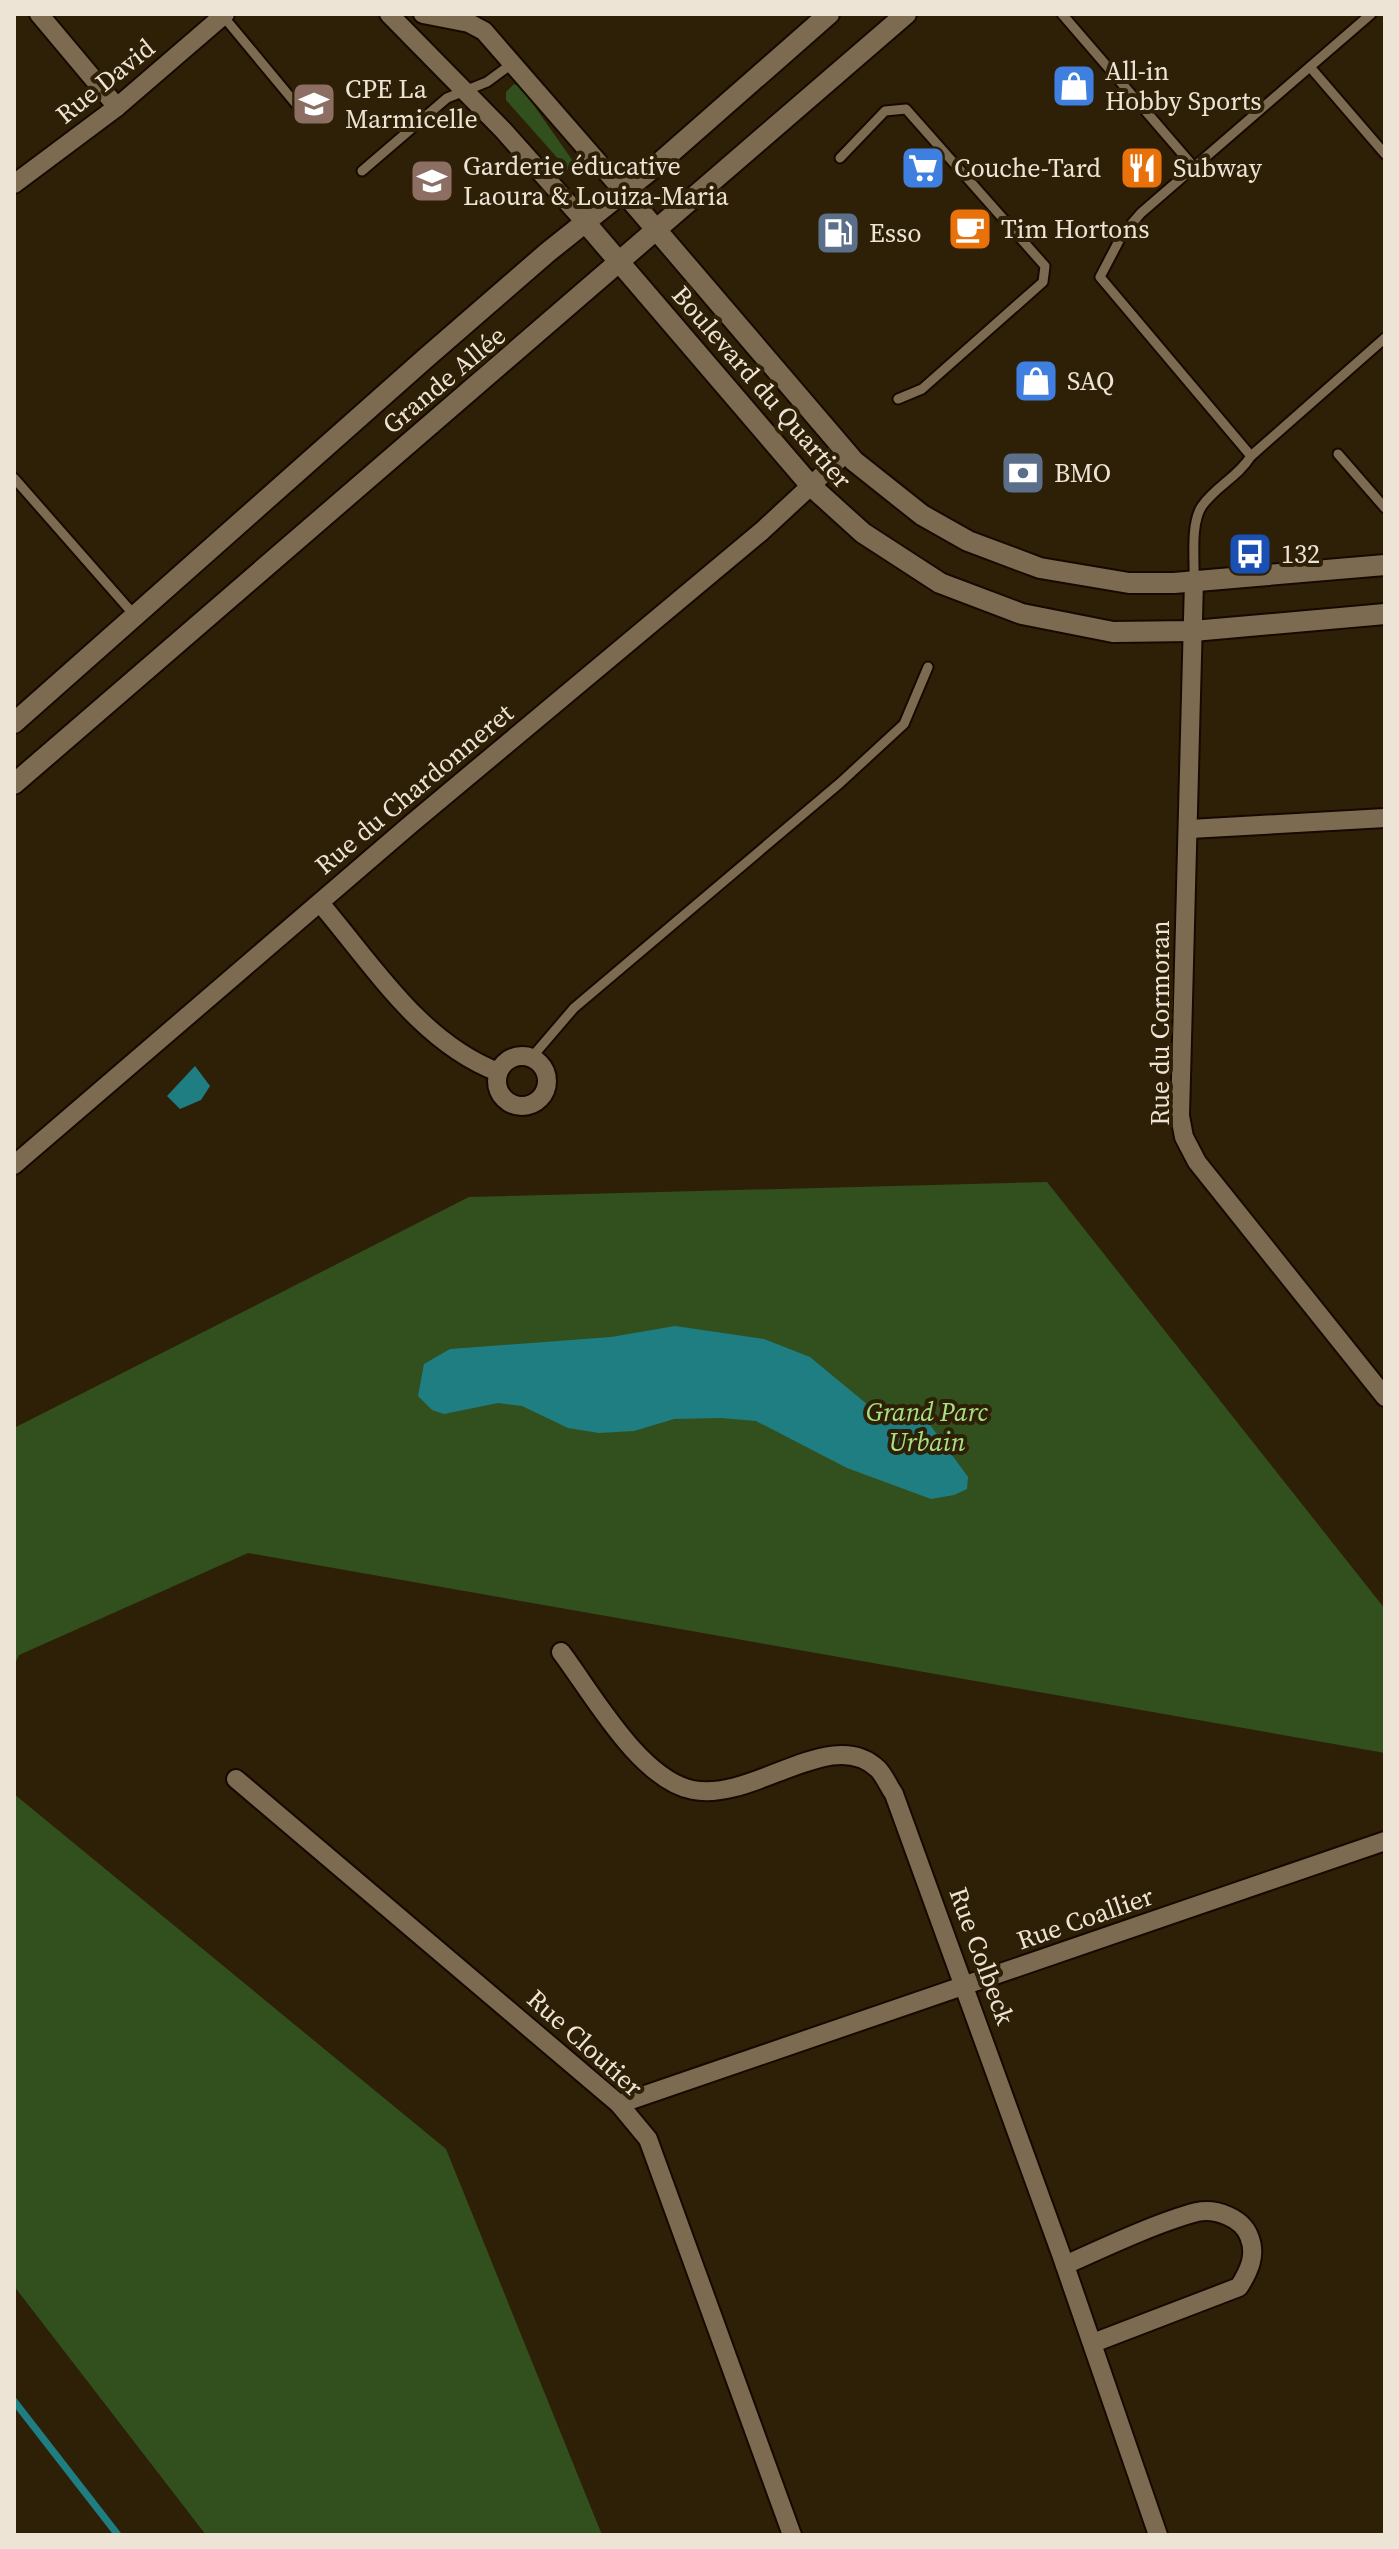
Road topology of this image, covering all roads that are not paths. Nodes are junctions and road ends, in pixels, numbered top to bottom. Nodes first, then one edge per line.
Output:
1 (39, 14) edge
2 (389, 14) edge
3 (423, 14) edge
4 (829, 14) edge
5 (906, 14) edge
6 (1062, 14) edge
7 (1371, 14) edge
8 (224, 15) edge
9 (513, 63) junction
10 (1310, 67) junction
11 (464, 91) junction
12 (296, 104) dead end
13 (117, 107) junction
14 (1385, 154) edge
15 (840, 158) dead end
16 (1193, 166) junction
17 (362, 171) dead end
18 (14, 184) edge
19 (624, 192) junction
20 (585, 222) junction
21 (657, 232) junction
22 (620, 264) junction
23 (1385, 338) edge
24 (898, 399) dead end
25 (847, 452) junction
26 (1338, 454) dead end
27 (1251, 456) junction
28 (15, 481) edge
29 (811, 486) junction
30 (1385, 508) edge
31 (1385, 565) edge
32 (1194, 581) junction
33 (1385, 614) edge
34 (136, 617) junction
35 (1193, 631) junction
36 (928, 667) dead end
37 (14, 723) edge
38 (14, 784) edge
39 (1385, 818) edge
40 (1190, 829) junction
41 (320, 903) junction
42 (532, 1057) junction
43 (498, 1072) junction
44 (14, 1165) edge
45 (1385, 1397) edge
46 (561, 1652) dead end
47 (236, 1779) dead end
48 (1385, 1841) edge
49 (966, 1987) junction
50 (619, 2104) junction
51 (1065, 2265) junction
52 (1093, 2343) junction
53 (792, 2535) edge
54 (1158, 2535) edge

1 - 13 street
2 - 11 street
3 - 9 street
4 - 19 main road, Grande Allée
5 - 21 main road, Grande Allée
6 - 16 lane
7 - 10 lane
8 - 12 lane
8 - 13 street, Rue David
9 - 11 lane
9 - 19 street
10 - 14 lane
10 - 16 lane
11 - 17 lane
11 - 20 street
13 - 18 street, Rue David
15 - 24 lane
16 - 27 lane
19 - 20 main road, Grande Allée
19 - 21 main road, Boulevard du Quartier
20 - 22 main road, Boulevard du Quartier
20 - 34 main road, Grande Allée
21 - 22 main road, Grande Allée
21 - 25 main road, Boulevard du Quartier
22 - 29 main road, Boulevard du Quartier
22 - 38 main road, Grande Allée
23 - 27 lane
25 - 29 street, Rue du Chardonneret
25 - 32 main road, Boulevard du Quartier
26 - 30 lane
27 - 32 lane
28 - 34 lane
29 - 35 main road, Boulevard du Quartier
29 - 41 street, Rue du Chardonneret
31 - 32 main road, Boulevard du Quartier
32 - 35 street, Rue du Cormoran
33 - 35 main road, Boulevard du Quartier
34 - 37 main road, Grande Allée
35 - 40 street, Rue du Cormoran
36 - 42 lane
39 - 40 street
40 - 45 street, Rue du Cormoran
41 - 43 street
41 - 44 street, Rue du Chardonneret
42 - 43 street
42 - 43 street
46 - 49 street, Rue Colbeck
47 - 50 street, Rue Cloutier
48 - 49 street, Rue Coallier
49 - 50 street, Rue Coallier
49 - 51 street, Rue Colbeck
50 - 53 street, Rue Cloutier
51 - 52 street, Rue Colbeck
51 - 52 street
52 - 54 street, Rue Colbeck

